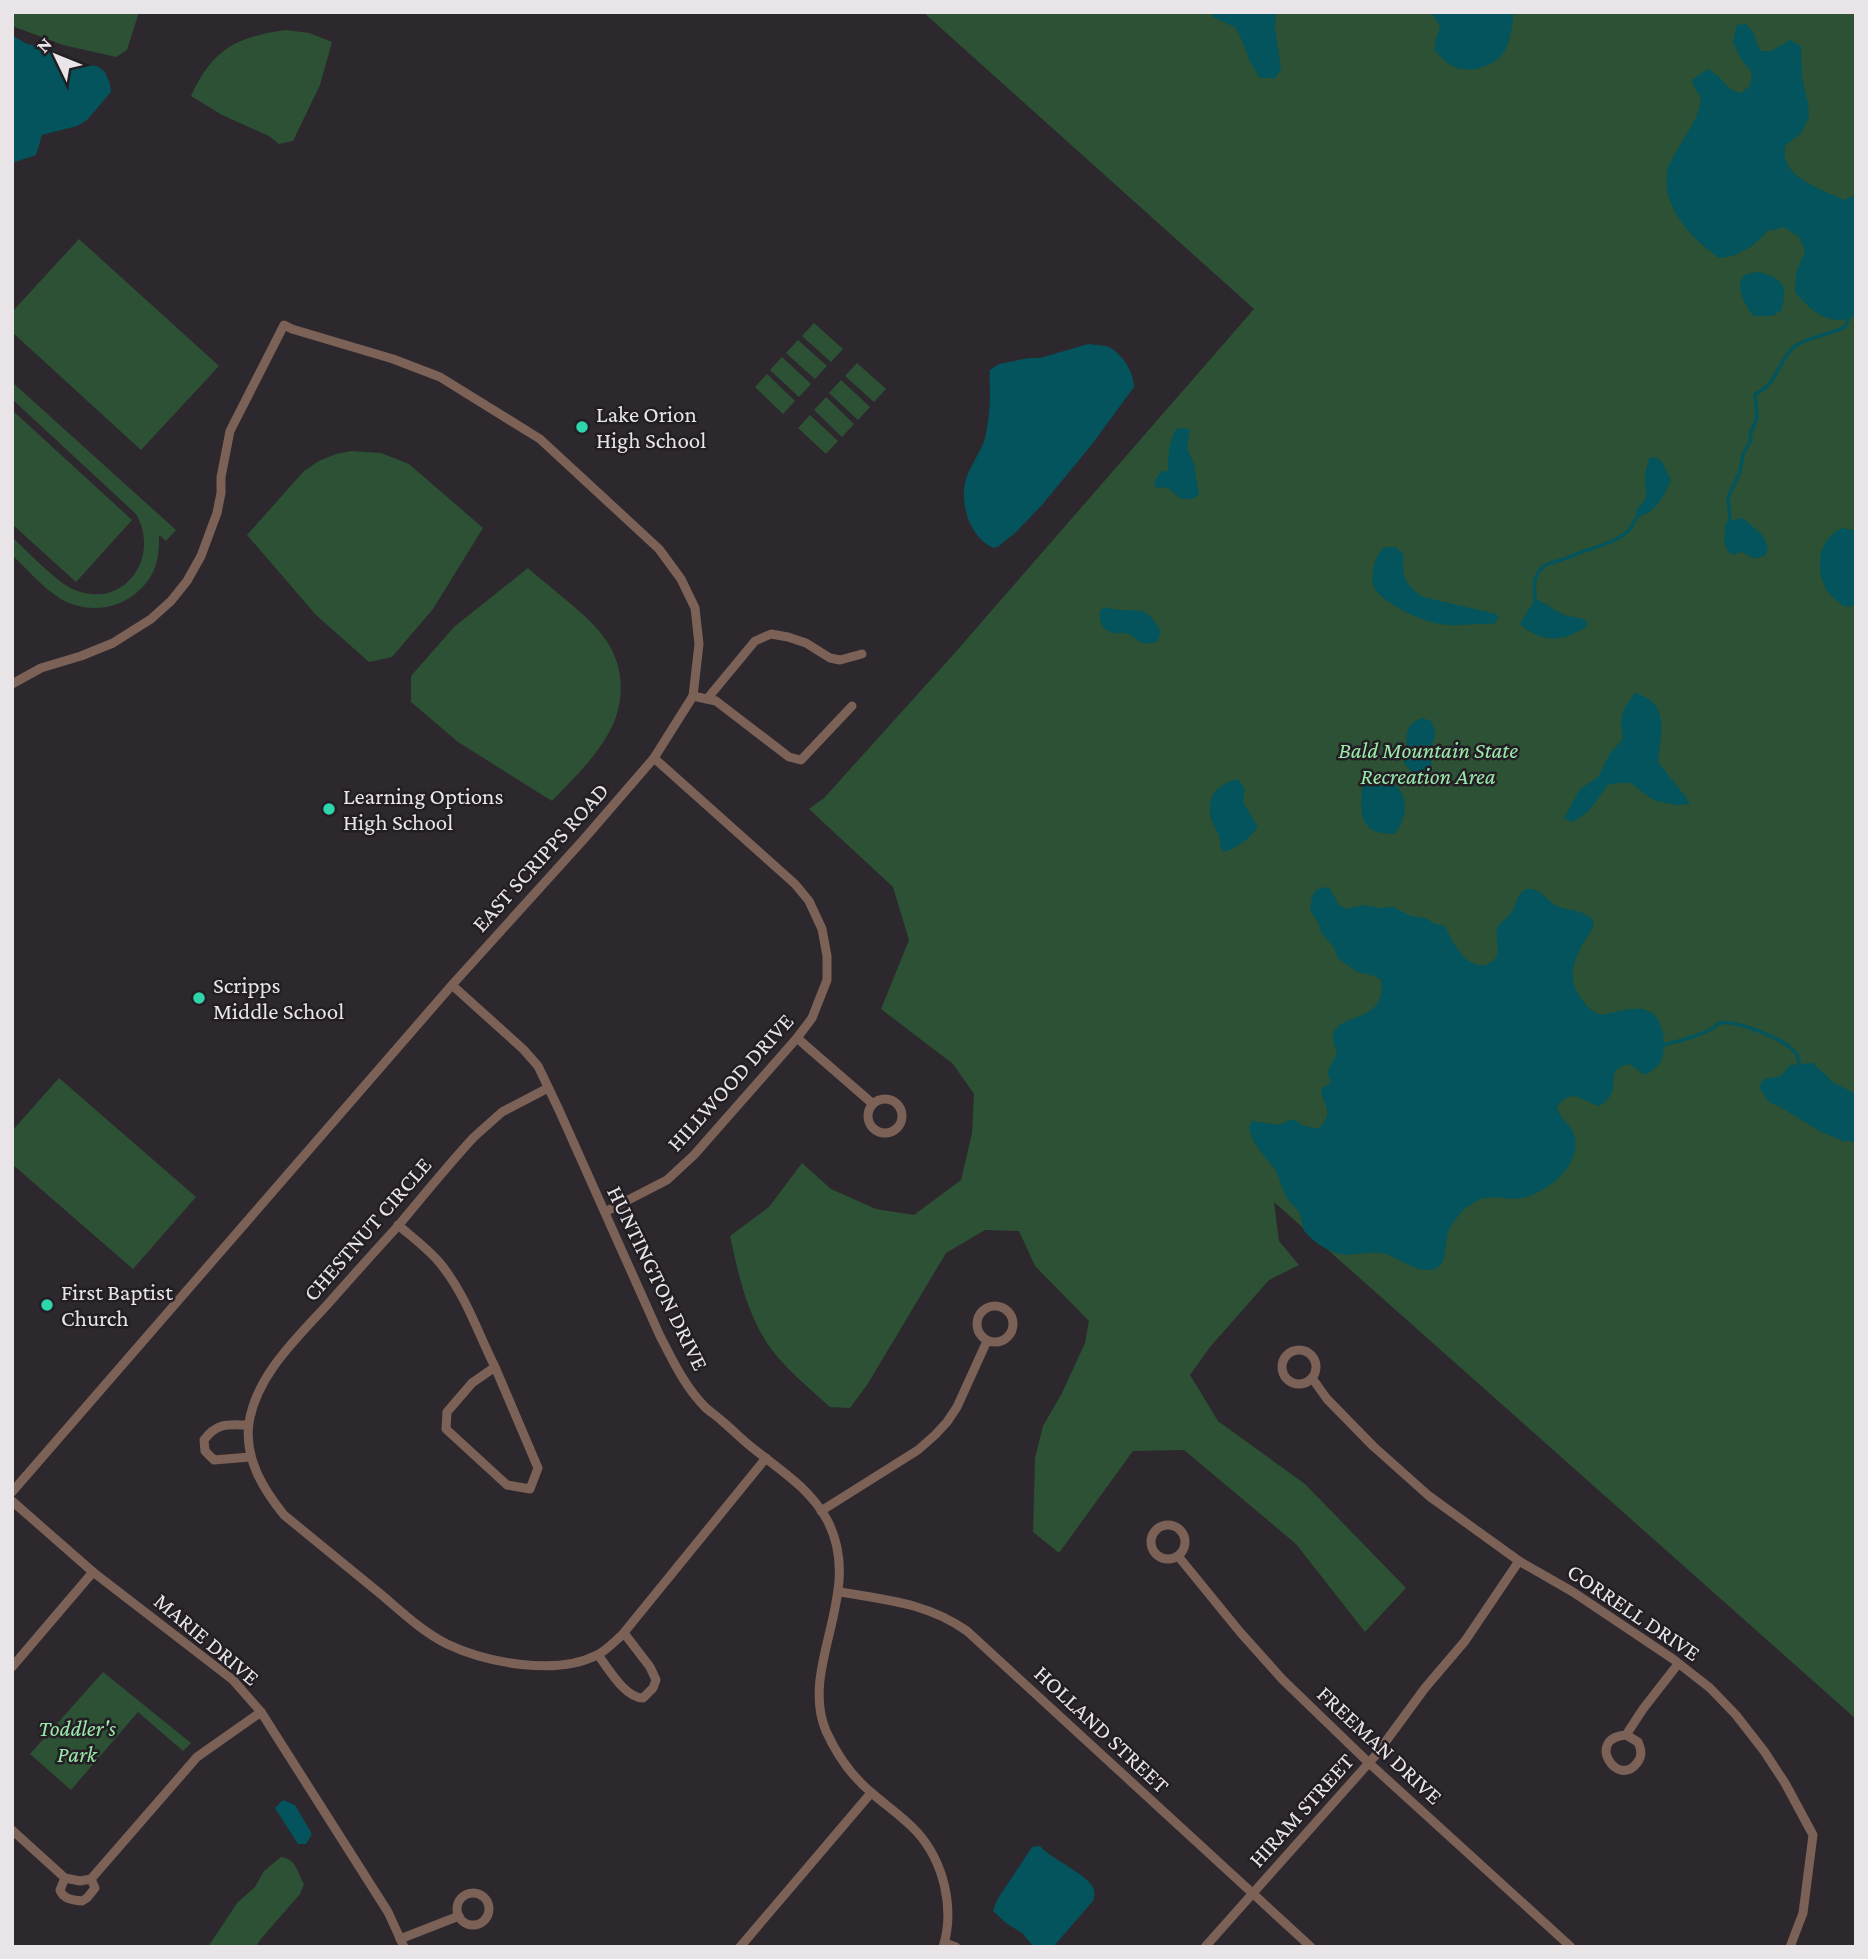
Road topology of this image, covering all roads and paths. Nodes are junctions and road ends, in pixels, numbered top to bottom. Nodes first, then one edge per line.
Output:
1 (862, 654) dead end
2 (12, 684) edge
3 (693, 696) junction
4 (707, 699) junction
5 (852, 706) dead end
6 (654, 758) junction
7 (452, 985) junction
8 (797, 1038) junction
9 (548, 1088) junction
10 (873, 1104) dead end
11 (605, 1212) junction
12 (398, 1225) junction
13 (988, 1341) junction
14 (495, 1367) junction
15 (1312, 1378) dead end
16 (248, 1425) junction
17 (250, 1457) junction
18 (766, 1458) junction
19 (12, 1492) edge
20 (12, 1501) edge
21 (821, 1511) junction
22 (1178, 1556) dead end
23 (1519, 1561) junction
24 (93, 1572) junction
25 (840, 1592) junction
26 (624, 1633) junction
27 (598, 1655) junction
28 (1678, 1664) junction
29 (12, 1667) edge
30 (261, 1712) junction
31 (1626, 1735) dead end
32 (1369, 1763) junction
33 (871, 1793) junction
34 (12, 1830) edge
35 (65, 1878) junction
36 (91, 1879) junction
37 (1252, 1893) junction
38 (459, 1916) dead end
39 (402, 1943) edge
40 (944, 1945) edge
41 (740, 1947) edge
42 (956, 1947) edge
43 (1205, 1947) edge
44 (1311, 1947) edge
45 (1571, 1947) edge
46 (1790, 1947) edge

1 - 4 street
2 - 3 street, EAST SCRIPPS ROAD
3 - 4 street
3 - 6 street, EAST SCRIPPS ROAD
4 - 5 street
6 - 7 street, EAST SCRIPPS ROAD
6 - 8 street, HILLWOOD DRIVE
7 - 9 street, HUNTINGTON DRIVE
7 - 19 street, EAST SCRIPPS ROAD
8 - 10 street
8 - 11 street, HILLWOOD DRIVE
9 - 11 street, HUNTINGTON DRIVE
9 - 12 street, CHESTNUT CIRCLE
11 - 18 street, HUNTINGTON DRIVE
12 - 14 street
12 - 16 street, CHESTNUT CIRCLE
13 - 13 street
13 - 21 street
14 - 14 street
15 - 23 street, CORRELL DRIVE
16 - 17 street, CHESTNUT CIRCLE
16 - 17 street
17 - 27 street, CHESTNUT CIRCLE
18 - 21 street, HUNTINGTON DRIVE
18 - 26 street, CHESTNUT CIRCLE
20 - 24 street, MARIE DRIVE
21 - 25 street, HUNTINGTON DRIVE
22 - 32 street, FREEMAN DRIVE
23 - 28 street, CORRELL DRIVE
23 - 32 street, HIRAM STREET
24 - 29 street
24 - 30 street, MARIE DRIVE
25 - 33 street, HUNTINGTON DRIVE
25 - 37 street, HOLLAND STREET
26 - 27 street, CHESTNUT CIRCLE
26 - 27 street
28 - 31 street
28 - 46 street, CORRELL DRIVE
30 - 36 street
30 - 39 street, MARIE DRIVE
32 - 37 street, HIRAM STREET
32 - 45 street, FREEMAN DRIVE
33 - 40 street, HUNTINGTON DRIVE
33 - 41 street
34 - 35 street
35 - 36 street
35 - 36 street
37 - 43 street, HIRAM STREET
37 - 44 street, HOLLAND STREET
38 - 39 street
40 - 42 street

